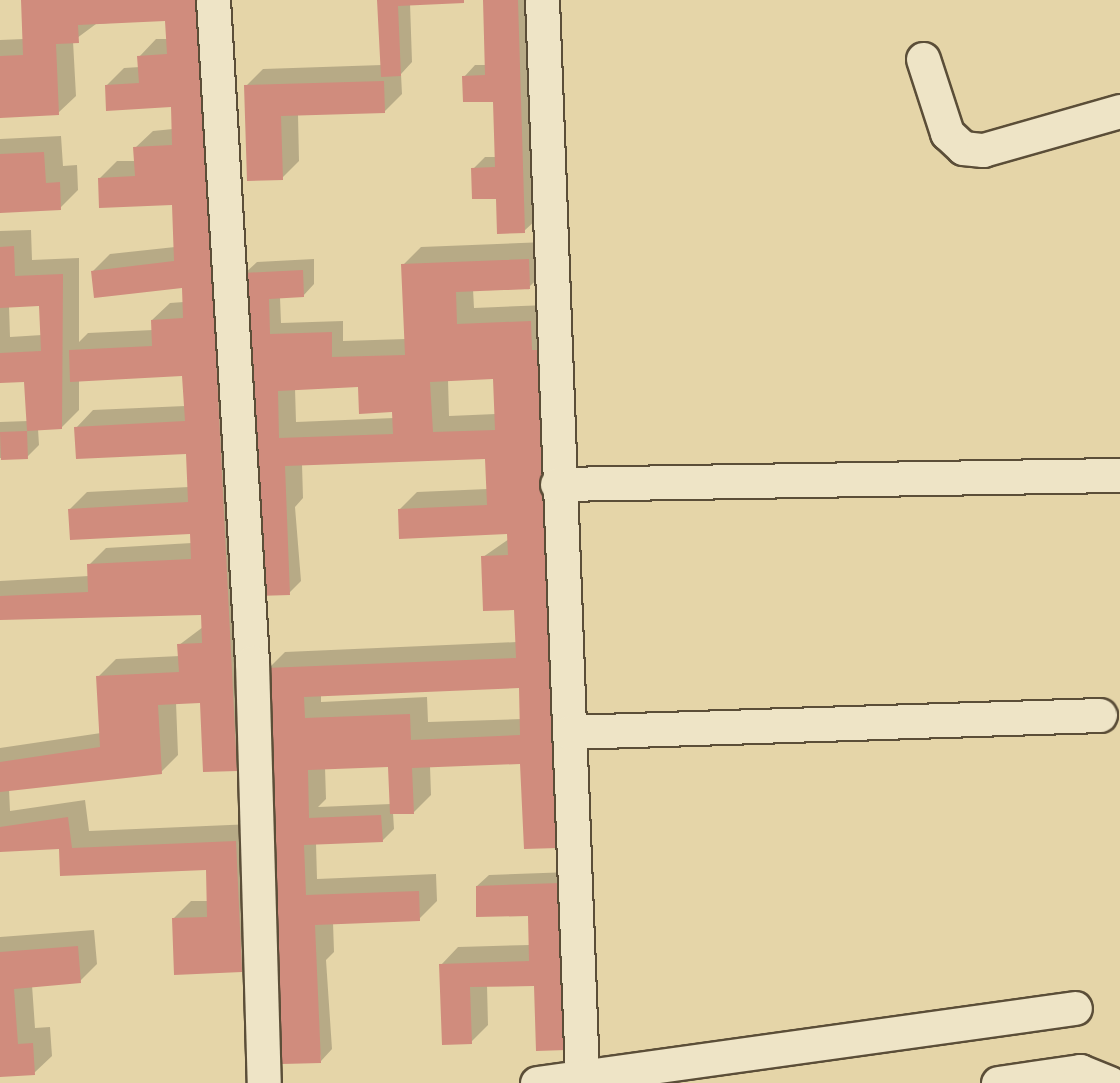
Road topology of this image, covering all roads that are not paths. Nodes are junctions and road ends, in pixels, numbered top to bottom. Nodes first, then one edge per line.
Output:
1 (214, 0) edge
2 (542, 0) edge
3 (923, 59) dead end
4 (1120, 111) edge
5 (1120, 475) edge
6 (557, 484) junction
7 (1100, 715) dead end
8 (569, 732) junction
9 (1075, 1008) dead end
10 (582, 1078) junction
11 (264, 1083) edge
12 (537, 1083) edge
13 (998, 1083) edge
14 (1110, 1083) edge

1 - 11 street
2 - 6 street
3 - 4 street
5 - 6 street
6 - 8 street
7 - 8 street
8 - 10 street
9 - 10 street
10 - 12 street
13 - 14 street

